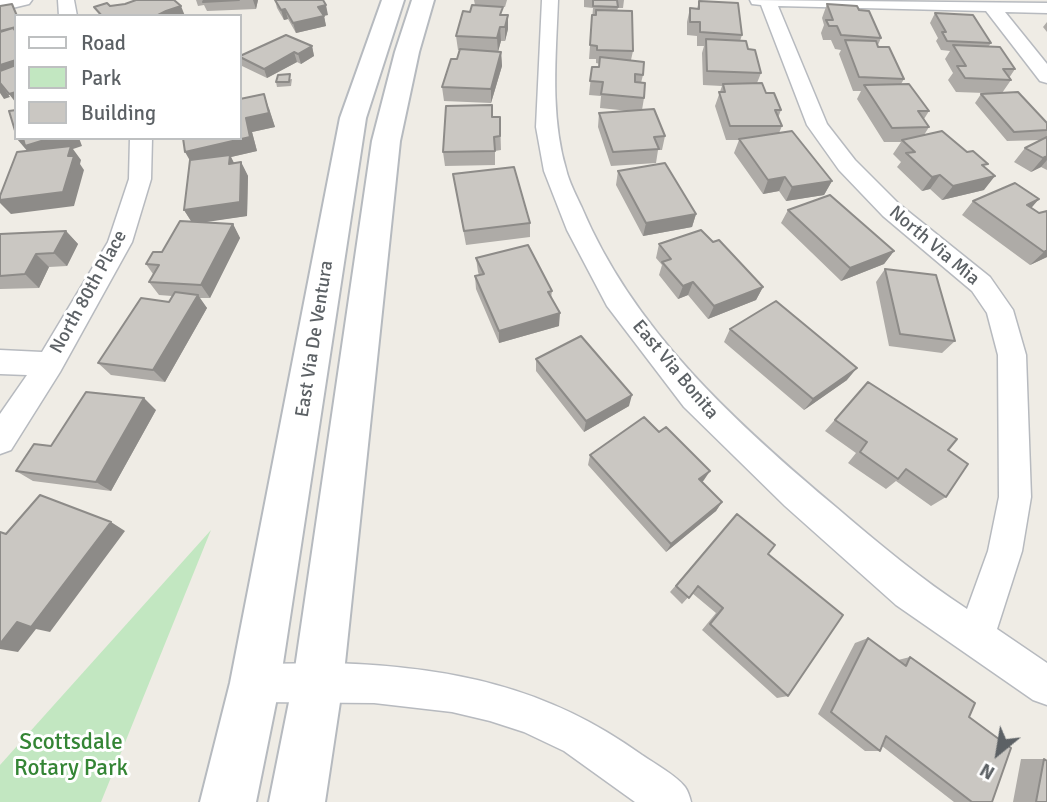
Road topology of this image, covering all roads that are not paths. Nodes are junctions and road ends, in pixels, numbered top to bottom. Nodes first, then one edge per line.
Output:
1 (22, 0) edge
2 (393, 0) edge
3 (423, 0) edge
4 (550, 0) edge
5 (758, 0) edge
6 (768, 1) edge
7 (0, 5) edge
8 (991, 6) junction
9 (1047, 8) edge
10 (1047, 77) edge
11 (141, 140) edge
12 (0, 362) edge
13 (50, 364) junction
14 (0, 440) edge
15 (975, 638) junction
16 (318, 682) junction
17 (256, 683) junction
18 (1047, 686) edge
19 (229, 802) edge
20 (297, 802) edge
21 (670, 802) edge

1 - 7 street
2 - 17 main road, East Via De Ventura
3 - 16 main road
4 - 15 street, East Via Bonita
5 - 6 street
6 - 8 street
6 - 15 street, North Via Mia
8 - 9 street
8 - 10 street
11 - 13 street, North 80th Place
12 - 13 street, North 80th Place
13 - 14 street, North 80th Place
15 - 18 street, East Via Bonita
16 - 17 street
16 - 20 main road
16 - 21 street
17 - 19 main road, East Via De Ventura

